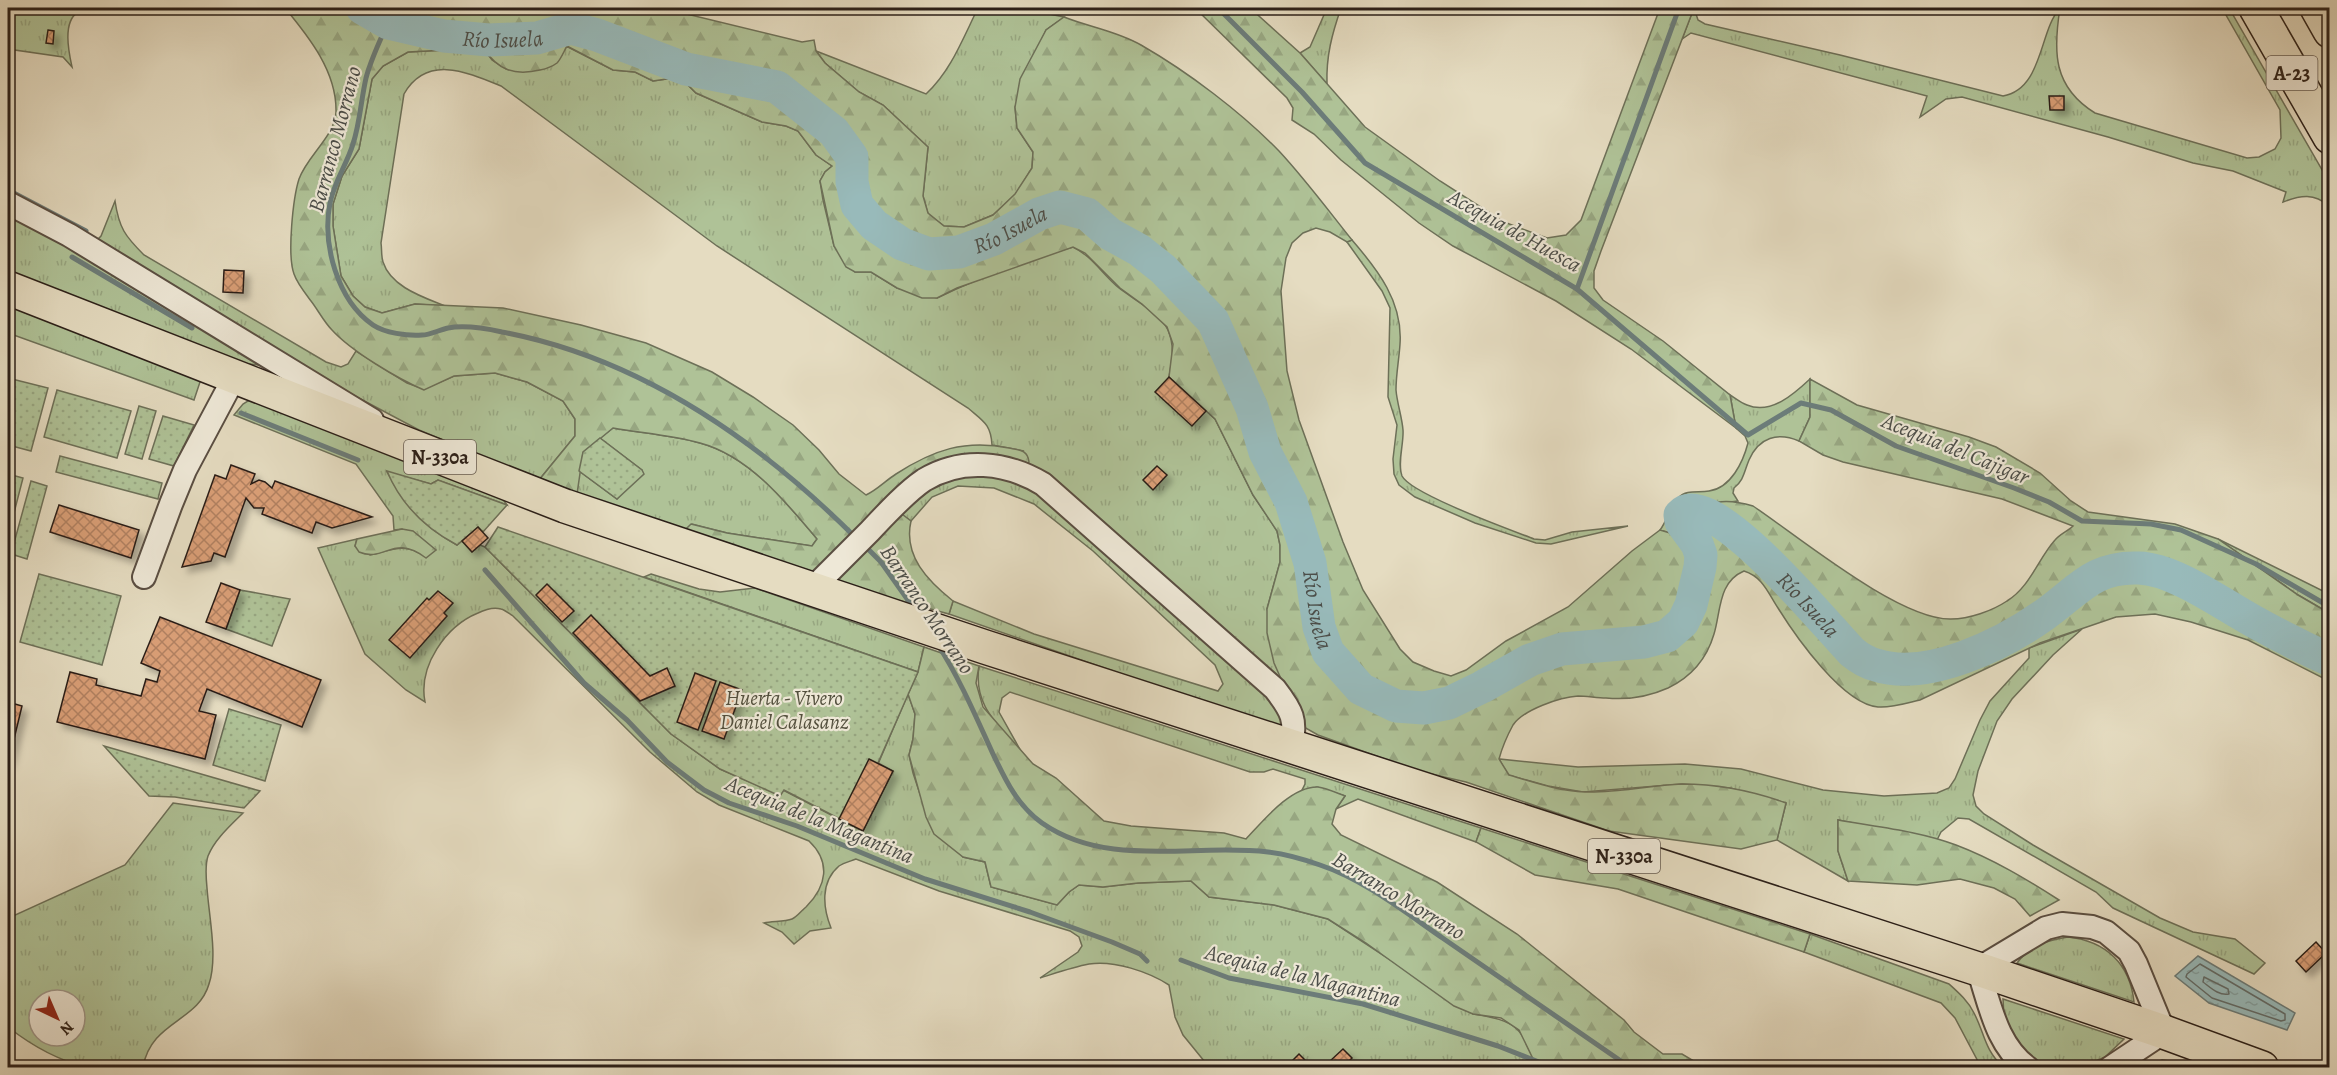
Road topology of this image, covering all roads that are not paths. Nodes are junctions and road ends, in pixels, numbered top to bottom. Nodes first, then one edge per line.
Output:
1 (2256, 8) edge
2 (2316, 8) edge
3 (2330, 31) edge
4 (2330, 137) edge
5 (8, 203) edge
6 (8, 288) edge
7 (235, 376) junction
8 (409, 445) junction
9 (144, 577) dead end
10 (811, 590) junction
11 (1291, 747) junction
12 (1977, 969) junction
13 (2164, 1032) junction
14 (2028, 1068) edge
15 (2110, 1068) edge
16 (2262, 1068) edge

1 - 4 highway, A-23
2 - 3 highway, A-23
5 - 8 lane
6 - 7 highway, N-330a
7 - 8 highway, N-330a
7 - 9 lane
8 - 10 highway, N-330a
10 - 11 highway, N-330a
10 - 11 lane
11 - 12 highway, N-330a
12 - 13 highway, N-330a
12 - 13 lane
12 - 14 lane
13 - 15 lane
13 - 16 highway, N-330a

